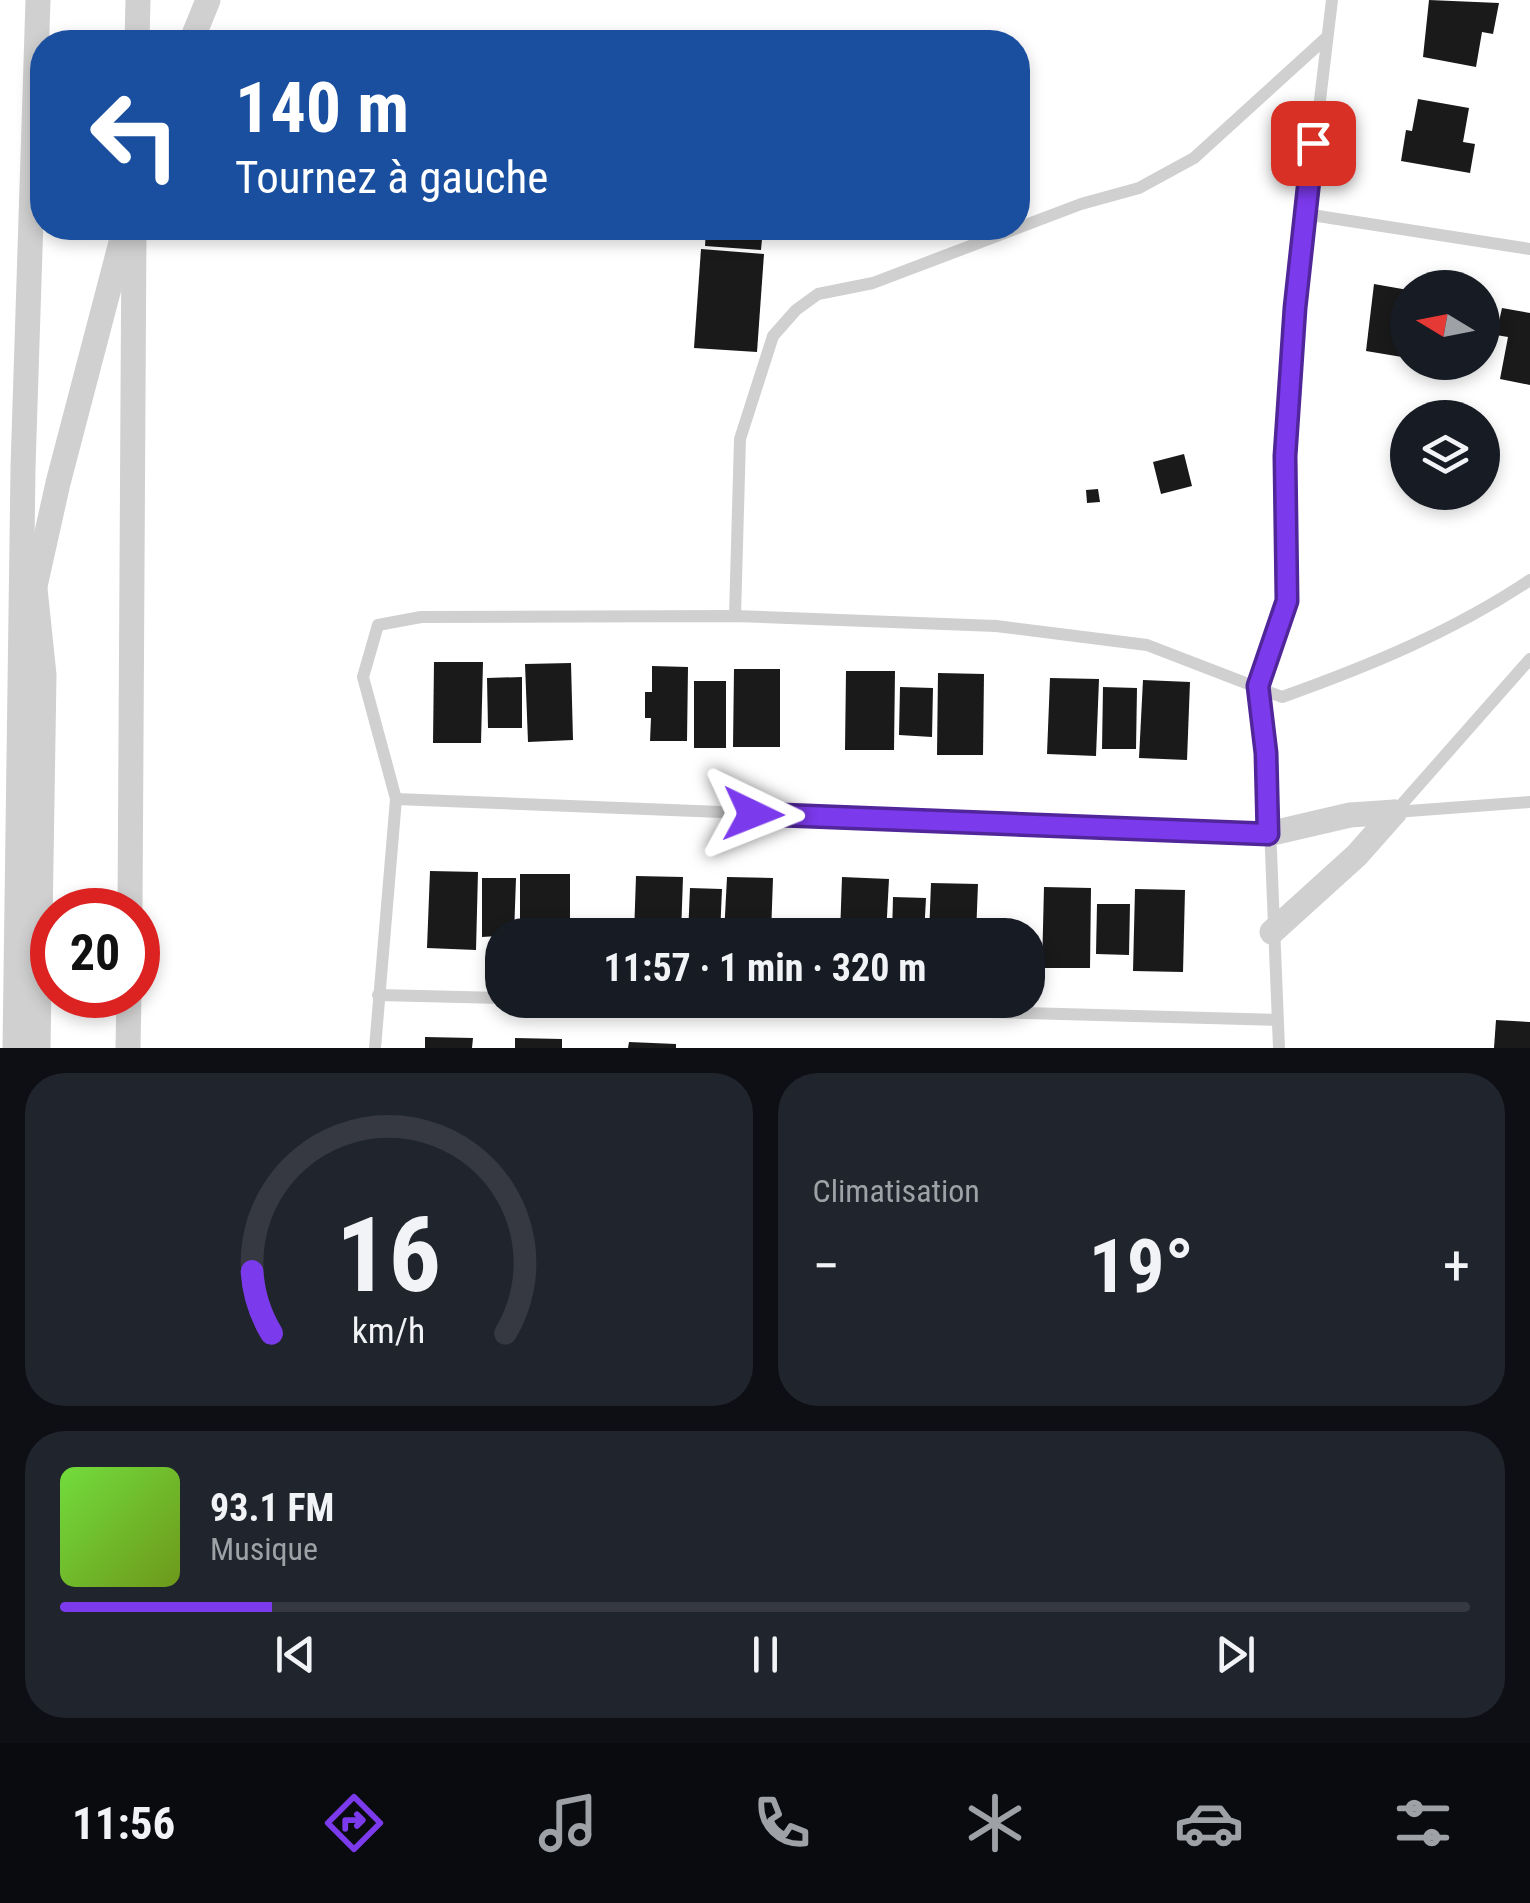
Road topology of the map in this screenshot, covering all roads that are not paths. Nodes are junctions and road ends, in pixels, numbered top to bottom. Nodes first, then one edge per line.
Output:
1 (38, 0) edge
2 (138, 0) edge
3 (208, 0) edge
4 (1332, 0) edge
5 (37, 30) edge
6 (137, 30) edge
7 (196, 30) edge
8 (1326, 38) junction
9 (1305, 214) junction
10 (1030, 223) edge
11 (30, 234) edge
12 (122, 240) edge
13 (134, 240) edge
14 (985, 240) edge
15 (1530, 249) edge
16 (34, 579) junction
17 (1530, 580) edge
18 (735, 616) junction
19 (1530, 660) edge
20 (1258, 686) junction
21 (396, 799) junction
22 (1530, 802) edge
23 (1395, 812) junction
24 (1268, 834) junction
25 (8, 860) edge
26 (130, 888) edge
27 (1272, 932) junction
28 (378, 995) junction
29 (485, 998) edge
30 (1045, 1013) edge
31 (129, 1018) edge
32 (1278, 1020) junction
33 (15, 1048) edge
34 (38, 1048) edge
35 (128, 1048) edge
36 (374, 1048) edge
37 (1279, 1048) edge

1 - 5 street
2 - 6 street
3 - 7 street
4 - 8 lane
8 - 9 lane
8 - 10 lane
9 - 15 lane
9 - 20 lane
11 - 25 street
12 - 16 street
13 - 26 street
14 - 18 lane
16 - 25 street
16 - 34 street
17 - 20 lane
18 - 20 lane
18 - 21 lane
19 - 23 lane
20 - 24 lane
21 - 24 lane
21 - 28 lane
22 - 23 lane
23 - 24 street
23 - 27 street
24 - 27 lane
25 - 33 street
27 - 32 lane
28 - 29 lane
28 - 36 lane
30 - 32 lane
31 - 35 street
32 - 37 lane

